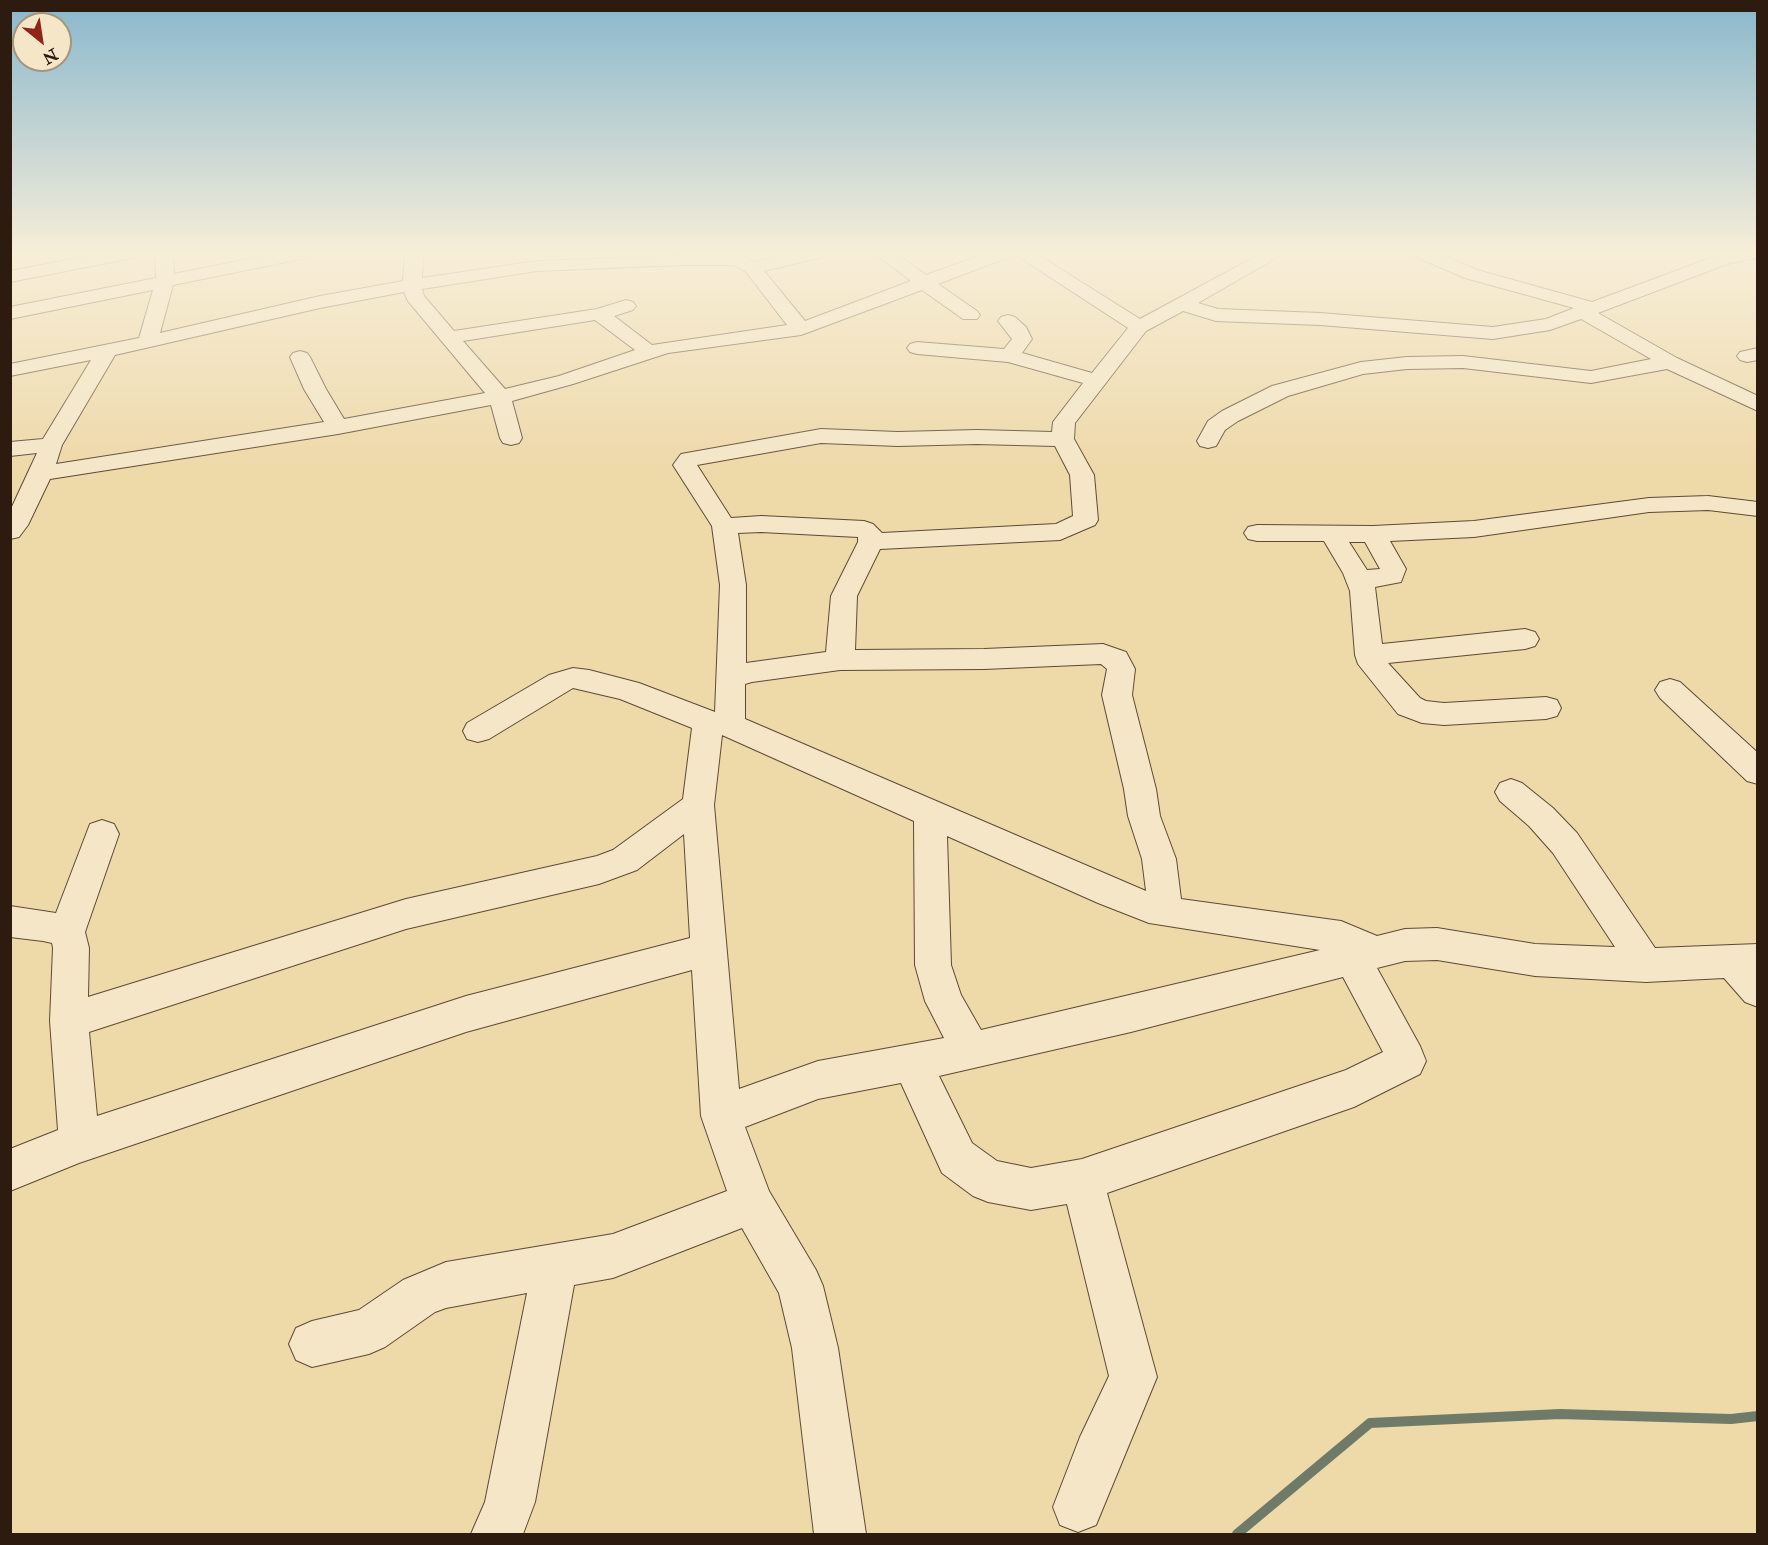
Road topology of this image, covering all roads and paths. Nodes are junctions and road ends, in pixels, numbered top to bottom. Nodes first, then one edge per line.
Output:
1 (153, 325) edge
2 (221, 325) edge
3 (441, 325) edge
4 (528, 325) edge
5 (615, 325) edge
6 (798, 325) edge
7 (812, 325) edge
8 (1013, 325) edge
9 (1136, 325) edge
10 (1142, 325) edge
11 (1395, 325) edge
12 (1543, 325) edge
13 (1612, 325) edge
14 (1139, 327) junction
15 (801, 329) junction
16 (451, 337) junction
17 (148, 342) junction
18 (917, 348) dead end
19 (108, 349) junction
20 (648, 352) junction
21 (1009, 356) junction
22 (300, 357) dead end
23 (1670, 362) junction
24 (10, 370) edge
25 (1098, 381) junction
26 (500, 397) junction
27 (1758, 405) edge
28 (338, 427) junction
29 (511, 438) dead end
30 (1064, 439) junction
31 (1208, 441) dead end
32 (51, 445) junction
33 (10, 449) edge
34 (41, 473) junction
35 (1758, 509) edge
36 (724, 526) junction
37 (10, 531) edge
38 (1257, 533) dead end
39 (1331, 533) junction
40 (1373, 534) junction
41 (871, 542) junction
42 (1359, 580) junction
43 (1526, 639) dead end
44 (1369, 655) junction
45 (840, 660) junction
46 (731, 678) junction
47 (1670, 690) dead end
48 (1546, 708) dead end
49 (719, 723) junction
50 (478, 731) dead end
51 (1758, 772) edge
52 (1510, 792) dead end
53 (698, 805) junction
54 (930, 814) junction
55 (102, 834) dead end
56 (1164, 912) junction
57 (10, 921) edge
58 (67, 932) junction
59 (710, 950) junction
60 (1363, 954) junction
61 (1745, 961) edge
62 (1646, 965) junction
63 (1758, 990) edge
64 (69, 1021) junction
65 (972, 1051) junction
66 (912, 1063) junction
67 (721, 1116) junction
68 (79, 1142) junction
69 (10, 1170) edge
70 (1082, 1180) junction
71 (752, 1203) junction
72 (555, 1268) junction
73 (312, 1344) dead end
74 (1078, 1507) dead end
75 (497, 1534) edge
76 (840, 1534) edge

1 - 17 street
2 - 17 street
3 - 16 street
4 - 16 street
5 - 20 street
6 - 15 street
7 - 15 street
8 - 21 street
9 - 14 street
10 - 14 street
11 - 12 street
13 - 23 street
14 - 25 street
15 - 20 street
16 - 26 street
17 - 19 street
18 - 21 street
19 - 24 street
19 - 32 street
20 - 26 street
21 - 25 street
22 - 28 street
23 - 27 street
23 - 31 street
25 - 30 street
26 - 28 street
26 - 29 street
28 - 34 street
30 - 36 street
30 - 41 street
32 - 33 street
32 - 34 street
34 - 37 street
35 - 40 street
36 - 41 street
36 - 46 street
38 - 39 street
39 - 40 street
39 - 42 street
40 - 42 street
41 - 45 street
42 - 44 street
43 - 44 street
44 - 48 street
45 - 46 street
45 - 56 street
46 - 49 street
47 - 51 street
49 - 50 street
49 - 53 street
49 - 54 street
52 - 62 street
53 - 59 street
53 - 64 street
54 - 56 street
54 - 65 street
55 - 58 street
56 - 60 street
57 - 58 street
58 - 64 street
59 - 67 street
59 - 68 street
60 - 62 street
60 - 65 street
60 - 70 street
61 - 62 street
61 - 63 street
64 - 68 street
65 - 66 street
66 - 67 street
66 - 70 street
67 - 71 street
68 - 69 street
70 - 74 street
71 - 72 street
71 - 76 street
72 - 73 street
72 - 75 street

